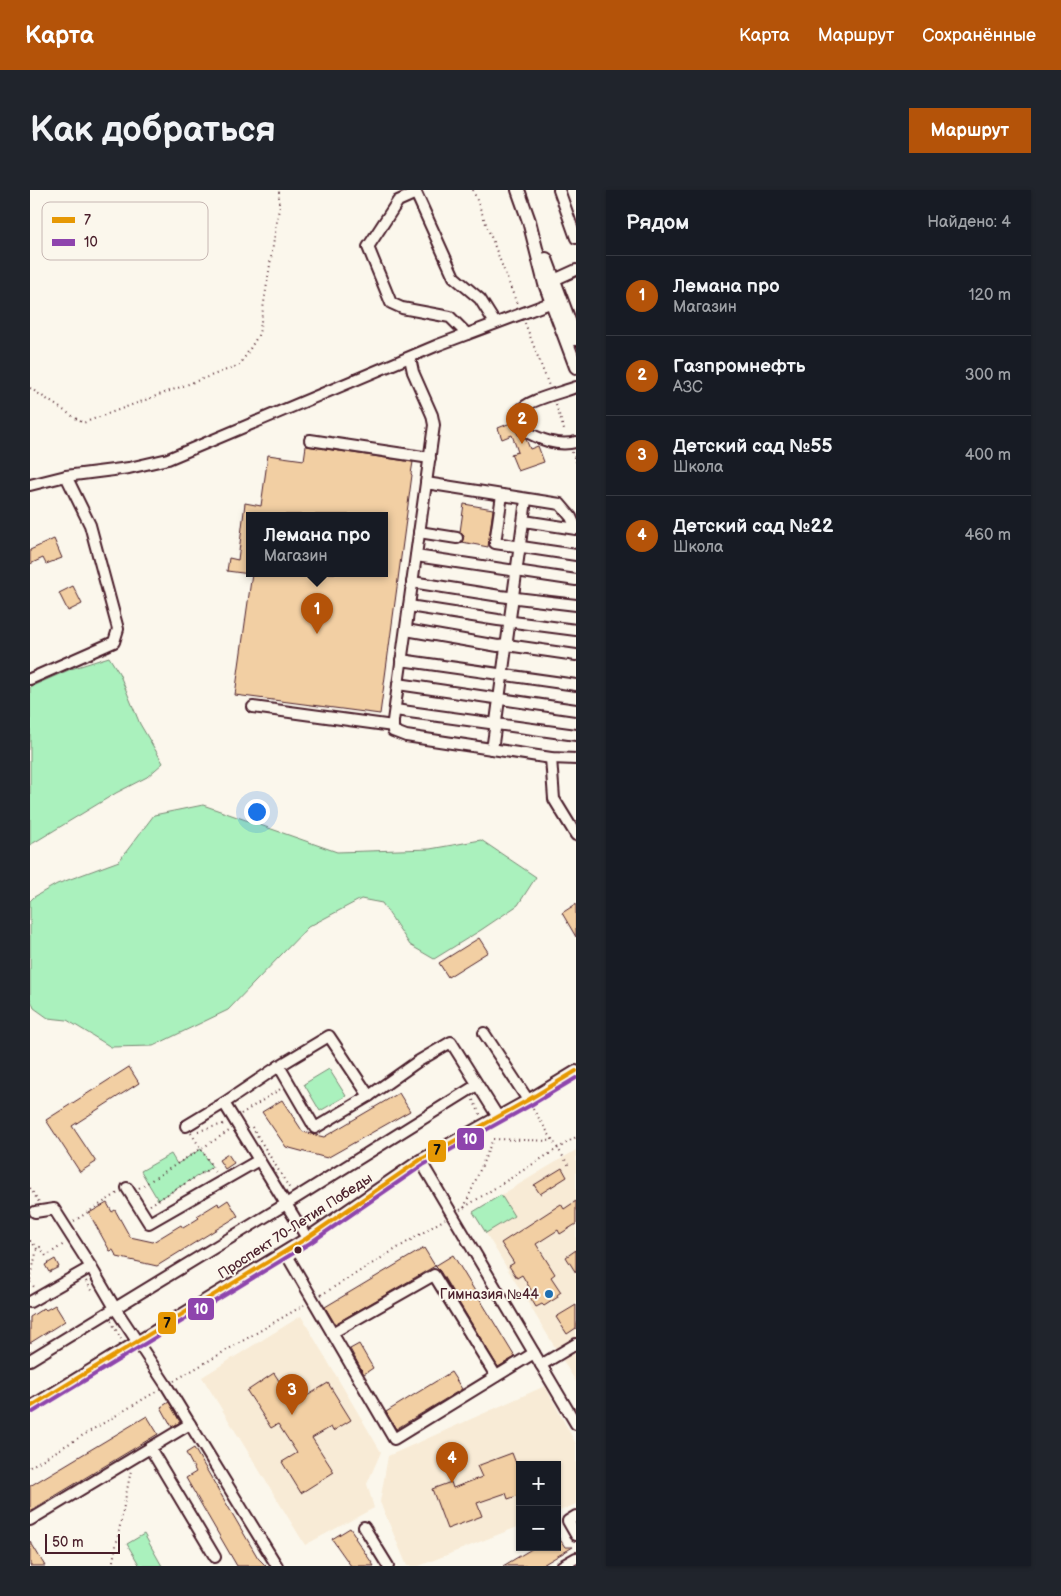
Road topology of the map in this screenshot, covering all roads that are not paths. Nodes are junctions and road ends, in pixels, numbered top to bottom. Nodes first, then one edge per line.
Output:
1 (518, 190) edge
2 (522, 190) edge
3 (559, 190) edge
4 (576, 238) edge
5 (576, 270) edge
6 (554, 280) junction
7 (556, 301) junction
8 (495, 323) junction
9 (467, 334) junction
10 (576, 339) edge
11 (410, 358) junction
12 (576, 367) edge
13 (576, 387) edge
14 (310, 440) dead end
15 (572, 443) edge
16 (430, 458) junction
17 (66, 476) junction
18 (426, 483) junction
19 (30, 485) edge
20 (502, 496) junction
21 (526, 500) junction
22 (524, 521) junction
23 (576, 528) edge
24 (419, 532) junction
25 (457, 538) dead end
26 (520, 547) junction
27 (576, 555) edge
28 (416, 556) junction
29 (517, 571) junction
30 (576, 580) edge
31 (412, 582) junction
32 (514, 596) junction
33 (576, 605) edge
34 (409, 606) junction
35 (510, 621) junction
36 (406, 630) junction
37 (576, 630) edge
38 (507, 645) junction
39 (576, 655) edge
40 (402, 660) junction
41 (503, 673) junction
42 (30, 678) edge
43 (398, 684) junction
44 (576, 685) edge
45 (499, 699) junction
46 (253, 707) dead end
47 (394, 710) junction
48 (576, 710) edge
49 (496, 724) junction
50 (393, 726) junction
51 (576, 735) edge
52 (491, 749) junction
53 (551, 758) junction
54 (576, 759) edge
55 (576, 835) edge
56 (484, 1033) dead end
57 (279, 1066) junction
58 (576, 1070) edge
59 (477, 1085) junction
60 (369, 1096) junction
61 (528, 1100) junction
62 (224, 1103) junction
63 (498, 1117) junction
64 (186, 1126) dead end
65 (259, 1160) junction
66 (420, 1160) junction
67 (127, 1188) road end
68 (286, 1204) junction
69 (32, 1212) edge
70 (307, 1238) junction
71 (285, 1252) junction
72 (91, 1267) junction
73 (30, 1302) edge
74 (115, 1308) junction
75 (332, 1333) junction
76 (137, 1340) junction
77 (576, 1344) edge
78 (534, 1353) junction
79 (30, 1360) edge
80 (541, 1365) junction
81 (496, 1376) junction
82 (30, 1407) edge
83 (190, 1424) junction
84 (576, 1424) edge
85 (150, 1448) junction
86 (576, 1516) edge
87 (30, 1520) edge
88 (364, 1527) dead end
89 (576, 1535) edge
90 (215, 1557) dead end
91 (576, 1558) edge
92 (277, 1566) edge
93 (388, 1566) edge
94 (562, 1566) edge

1 - 7 main road
2 - 6 main road
3 - 4 street
5 - 6 street
6 - 7 main road
7 - 8 street
7 - 10 main road
7 - 12 main road
8 - 9 street
8 - 9 street
9 - 11 street
11 - 16 street
11 - 17 street
13 - 15 street
14 - 16 street
16 - 18 street
17 - 19 street
17 - 42 street
18 - 20 street
18 - 24 street
20 - 21 street
20 - 26 street
21 - 22 street
21 - 23 street
22 - 23 street
22 - 26 street
24 - 25 street
24 - 28 street
26 - 27 street
26 - 29 street
28 - 29 street
28 - 31 street
29 - 30 street
29 - 32 street
31 - 32 street
31 - 34 street
32 - 33 street
32 - 35 street
34 - 35 street
34 - 36 street
35 - 37 street
35 - 38 street
36 - 38 street
36 - 40 street
38 - 39 street
38 - 41 street
40 - 41 street
40 - 43 street
41 - 44 street
41 - 45 street
43 - 45 street
43 - 47 street
45 - 48 street
45 - 49 street
46 - 50 street
47 - 49 street
47 - 50 street
49 - 51 street
49 - 52 street
50 - 52 street
52 - 53 street
53 - 54 street
53 - 55 street
56 - 61 street
57 - 60 street
57 - 60 street
57 - 62 street
58 - 61 street, Проспект 70-Летия Победы
59 - 60 street
59 - 63 street
59 - 68 street
61 - 63 street, Проспект 70-Летия Победы
62 - 64 street
62 - 65 street
63 - 66 street, Проспект 70-Летия Победы
65 - 67 street
65 - 68 street
66 - 70 street, Проспект 70-Летия Победы
66 - 78 street
68 - 70 street
68 - 74 street
69 - 72 street
70 - 71 street, Проспект 70-Летия Победы
71 - 75 street
71 - 76 street, Проспект 70-Летия Победы
72 - 73 street
72 - 74 street
74 - 76 street
74 - 79 street
75 - 81 street
75 - 81 street
76 - 82 street, Проспект 70-Летия Победы
76 - 83 street
77 - 80 street
78 - 80 street
78 - 81 street
80 - 84 street
83 - 85 street
83 - 92 street
85 - 87 street
85 - 90 street
86 - 89 street
88 - 93 street
91 - 94 street

